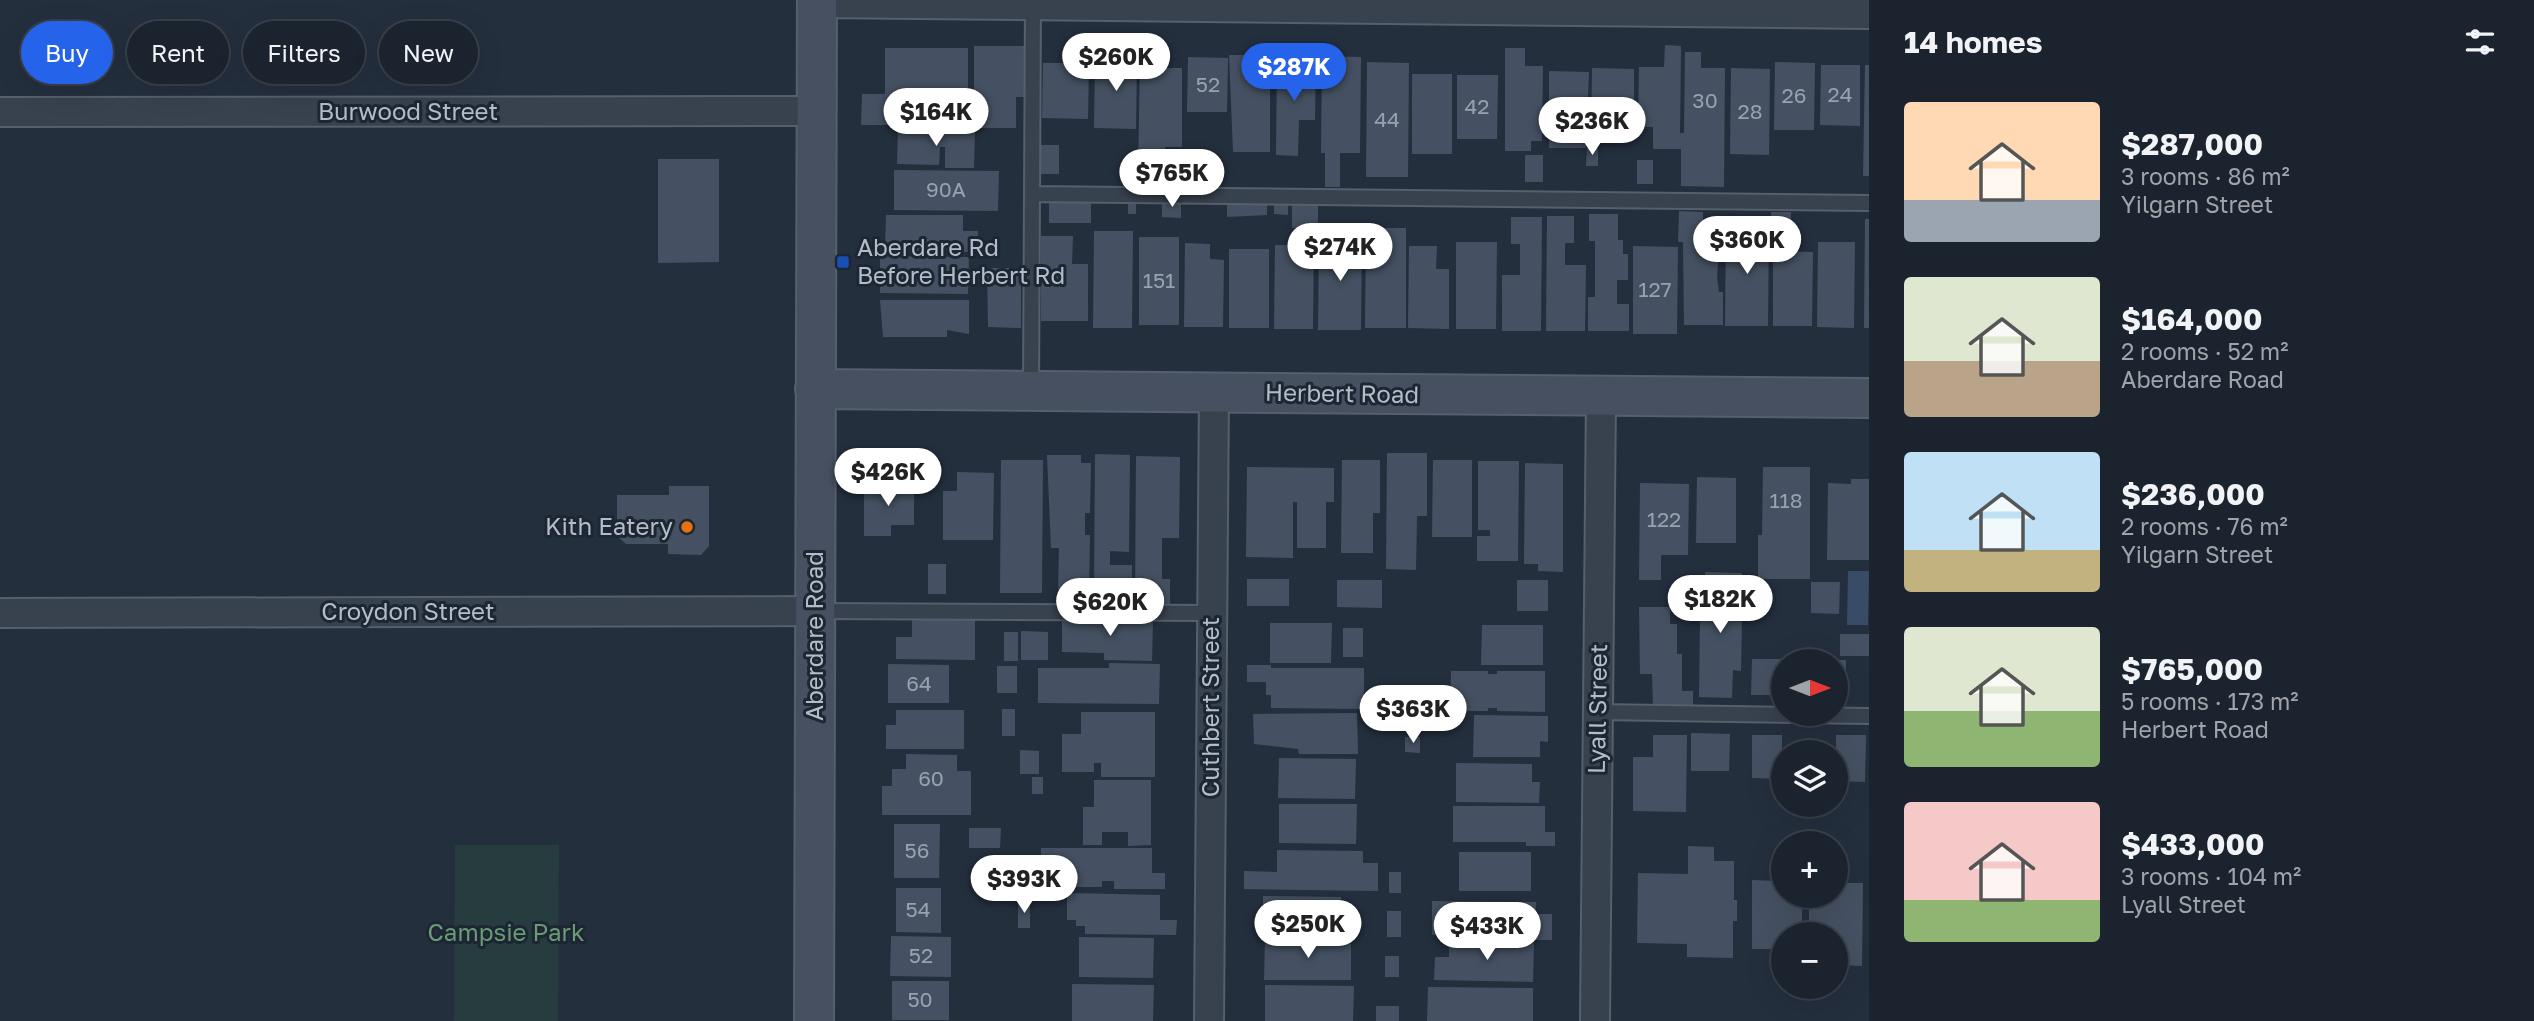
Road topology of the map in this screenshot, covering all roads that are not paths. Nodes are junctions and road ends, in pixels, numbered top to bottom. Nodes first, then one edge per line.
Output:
1 (817, 2) edge
2 (1033, 3) edge
3 (1869, 14) edge
4 (817, 111) junction
5 (0, 112) edge
6 (1032, 194) junction
7 (1869, 203) edge
8 (815, 389) junction
9 (1031, 391) junction
10 (1214, 393) junction
11 (1601, 396) junction
12 (1869, 398) edge
13 (816, 611) junction
14 (0, 613) edge
15 (1212, 613) junction
16 (1598, 712) junction
17 (1869, 716) edge
18 (814, 1021) edge
19 (1209, 1021) edge
20 (1595, 1021) edge

1 - 2 street
1 - 4 street, Aberdare Road
2 - 3 street
2 - 6 lane
4 - 5 street, Burwood Street
4 - 8 street, Aberdare Road
6 - 7 lane
6 - 9 lane
8 - 9 street, Herbert Road
8 - 13 street, Aberdare Road
9 - 10 street, Herbert Road
10 - 11 street, Herbert Road
10 - 15 street, Cuthbert Street
11 - 12 street, Herbert Road
11 - 16 street, Lyall Street
13 - 14 street, Croydon Street
13 - 15 lane
13 - 18 street, Aberdare Road
15 - 19 street, Cuthbert Street
16 - 17 lane
16 - 20 street, Lyall Street

